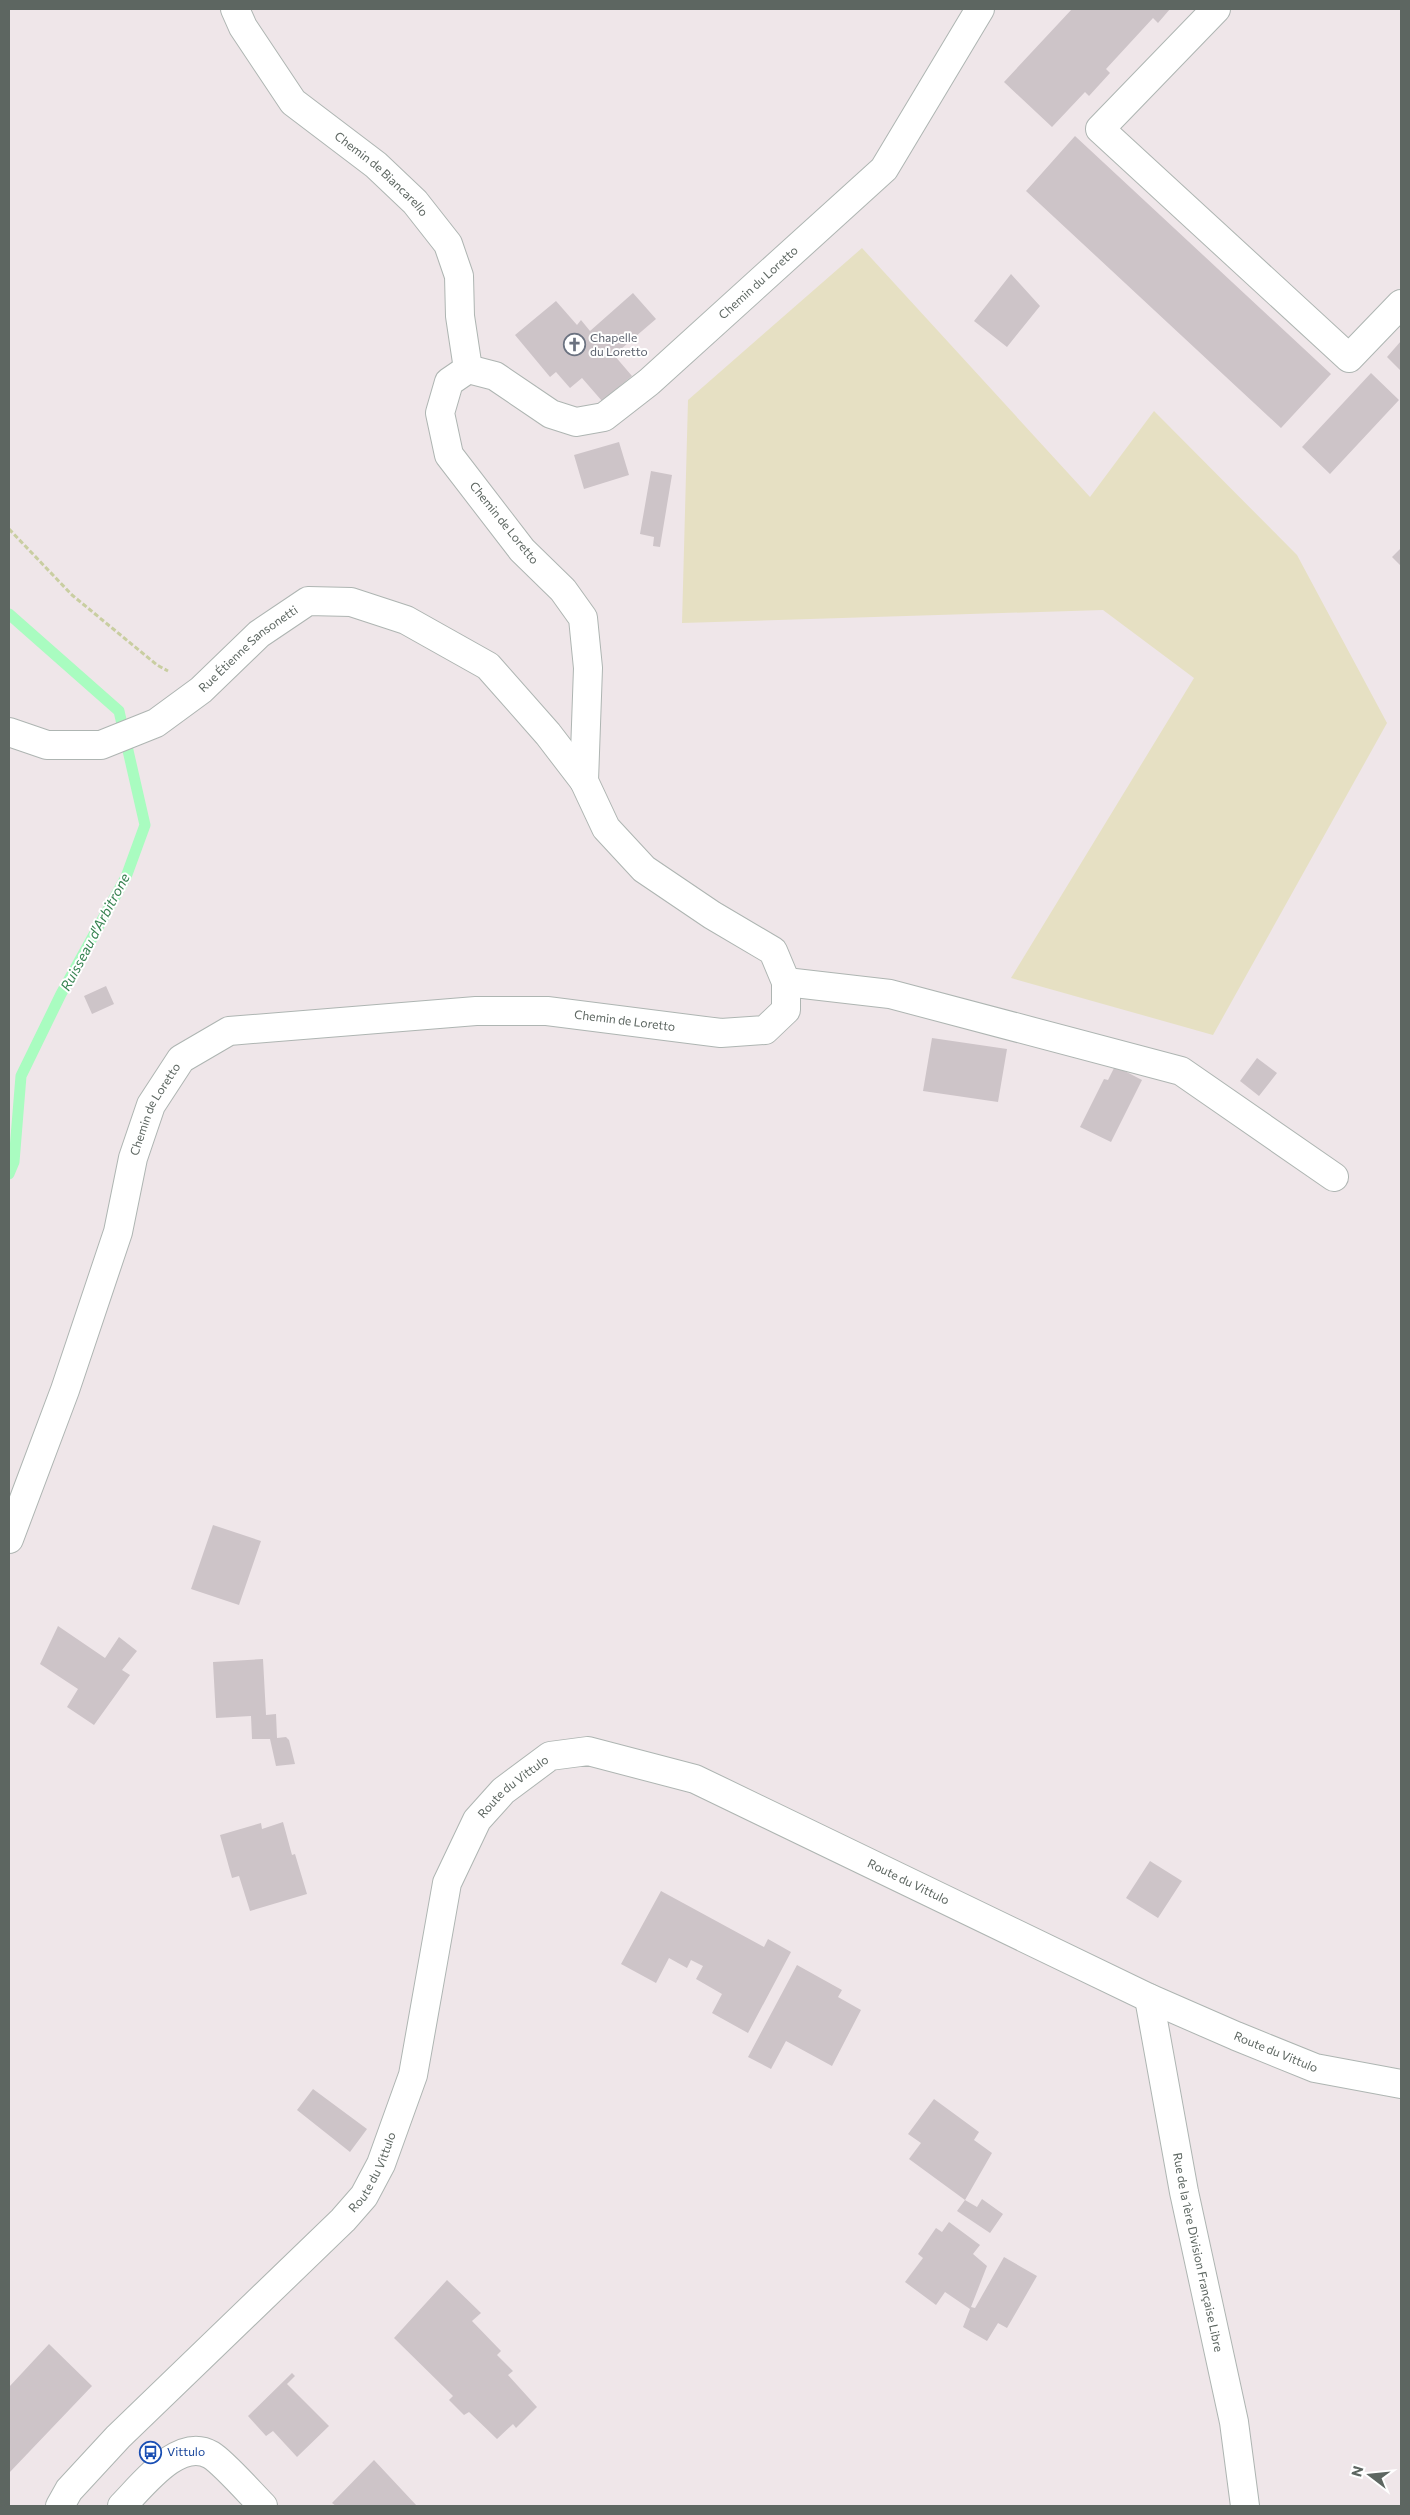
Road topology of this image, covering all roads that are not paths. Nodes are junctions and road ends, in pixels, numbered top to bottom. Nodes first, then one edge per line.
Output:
1 (235, 9) edge
2 (980, 9) edge
3 (1216, 9) edge
4 (1401, 304) edge
5 (468, 369) junction
6 (9, 732) edge
7 (584, 781) junction
8 (786, 982) junction
9 (1334, 1177) dead end
10 (9, 1539) edge
11 (1149, 1998) junction
12 (1401, 2084) edge
13 (60, 2506) edge
14 (122, 2506) edge
15 (263, 2506) edge
16 (1245, 2506) edge

1 - 5 street, Chemin de Biancarello
2 - 5 street, Chemin du Loretto
3 - 4 street
5 - 7 street, Chemin de Loretto
6 - 7 street, Rue Étienne Sansonetti
7 - 8 street, Chemin de Loretto
8 - 9 street
8 - 10 street, Chemin de Loretto
11 - 12 street, Route du Vittulo
11 - 13 street, Route du Vittulo
11 - 16 street, Rue de la 1ère Division Française Libre
14 - 15 street

